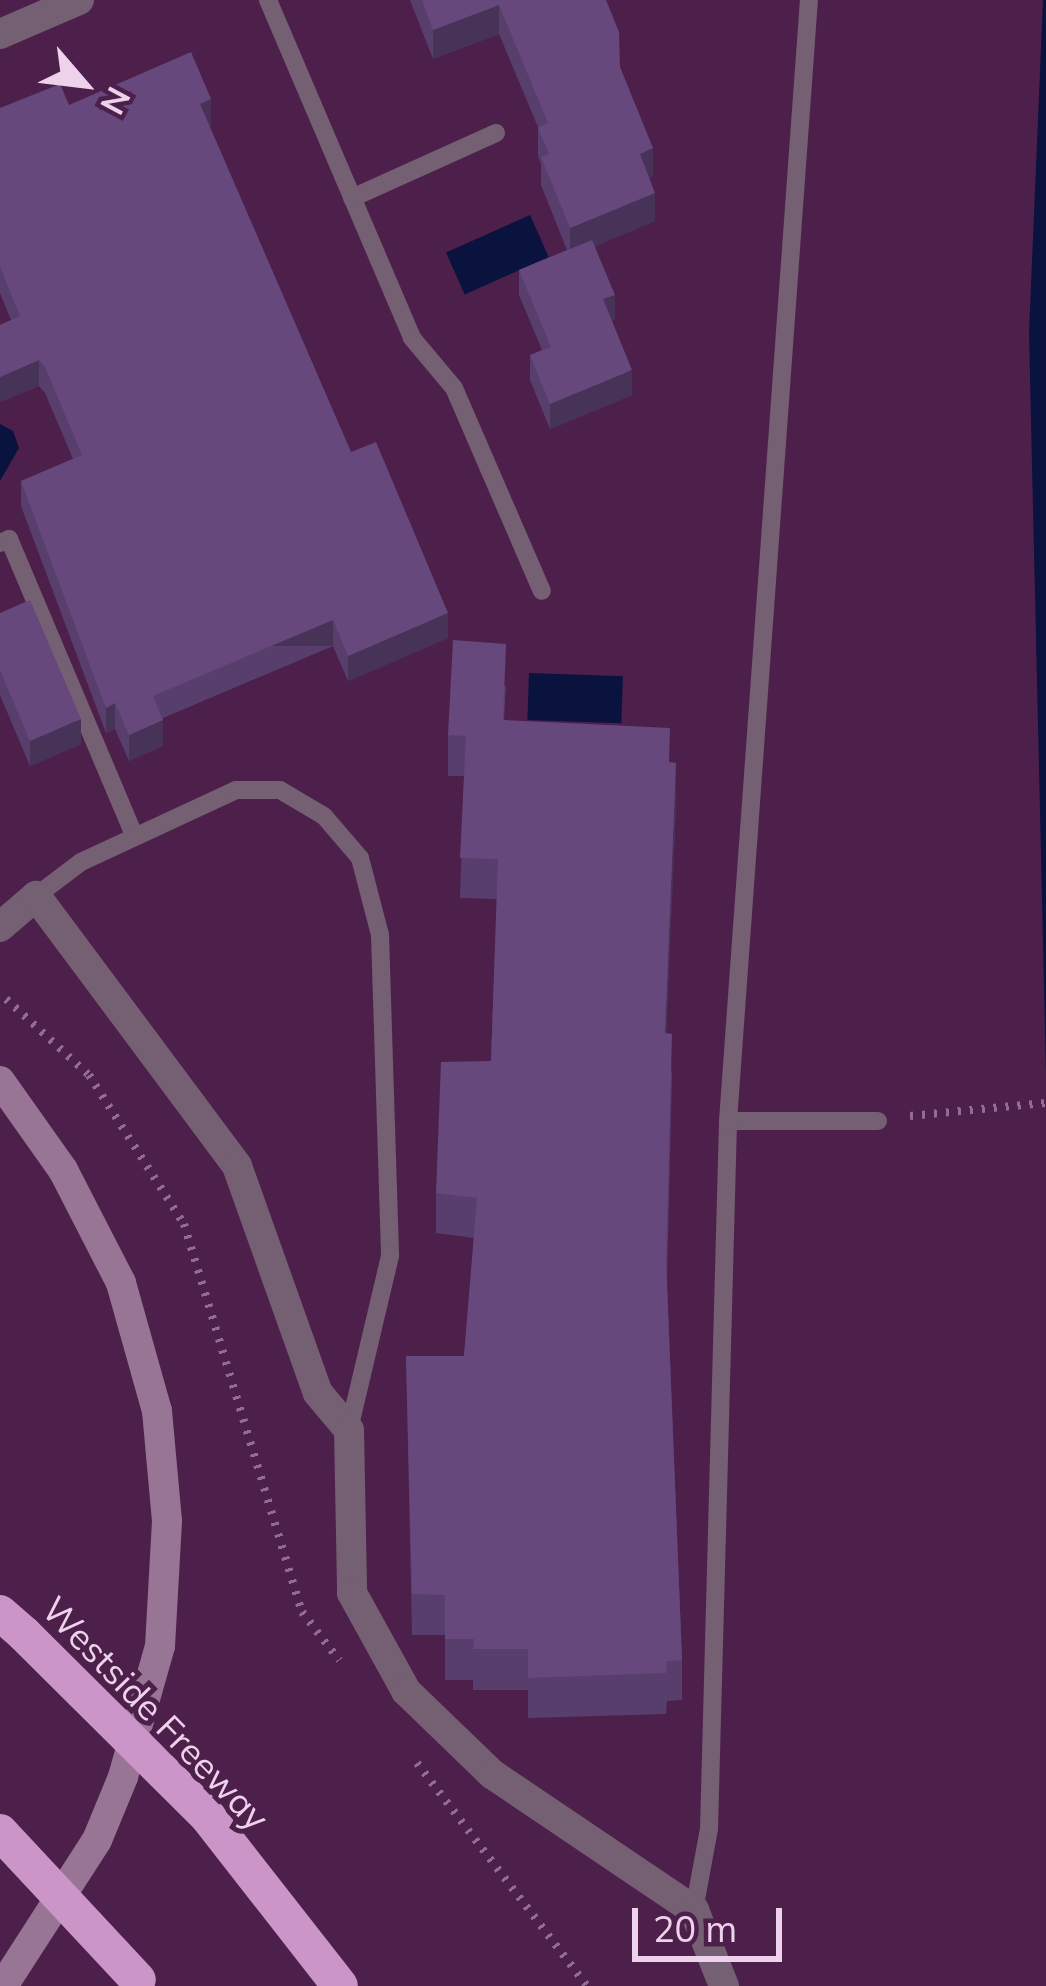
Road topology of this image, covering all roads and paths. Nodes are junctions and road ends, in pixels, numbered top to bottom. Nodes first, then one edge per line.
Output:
1 (79, 0) edge
2 (268, 0) edge
3 (809, 0) edge
4 (0, 34) edge
5 (496, 134) dead end
6 (352, 198) junction
7 (0, 543) edge
8 (542, 591) dead end
9 (134, 835) junction
10 (36, 896) junction
11 (0, 927) edge
12 (6, 999) dead end
13 (0, 1081) edge
14 (1046, 1103) edge
15 (931, 1113) dead end
16 (728, 1120) junction
17 (878, 1120) dead end
18 (349, 1430) junction
19 (12, 1624) edge
20 (345, 1668) dead end
21 (402, 1743) dead end
22 (0, 1832) edge
23 (694, 1910) junction
24 (140, 1983) edge
25 (3, 1986) edge
26 (340, 1986) edge
27 (587, 1986) edge
28 (724, 1986) edge

1 - 4 street
2 - 6 lane
3 - 16 lane
5 - 6 lane
6 - 8 lane
7 - 9 lane
9 - 10 lane
9 - 18 lane
10 - 11 street
10 - 18 street
12 - 20 path
13 - 25 street
14 - 15 path
16 - 17 lane
16 - 23 lane
18 - 23 street
19 - 26 highway, Westside Freeway, bridge
21 - 27 path
22 - 24 highway, bridge
23 - 28 street

